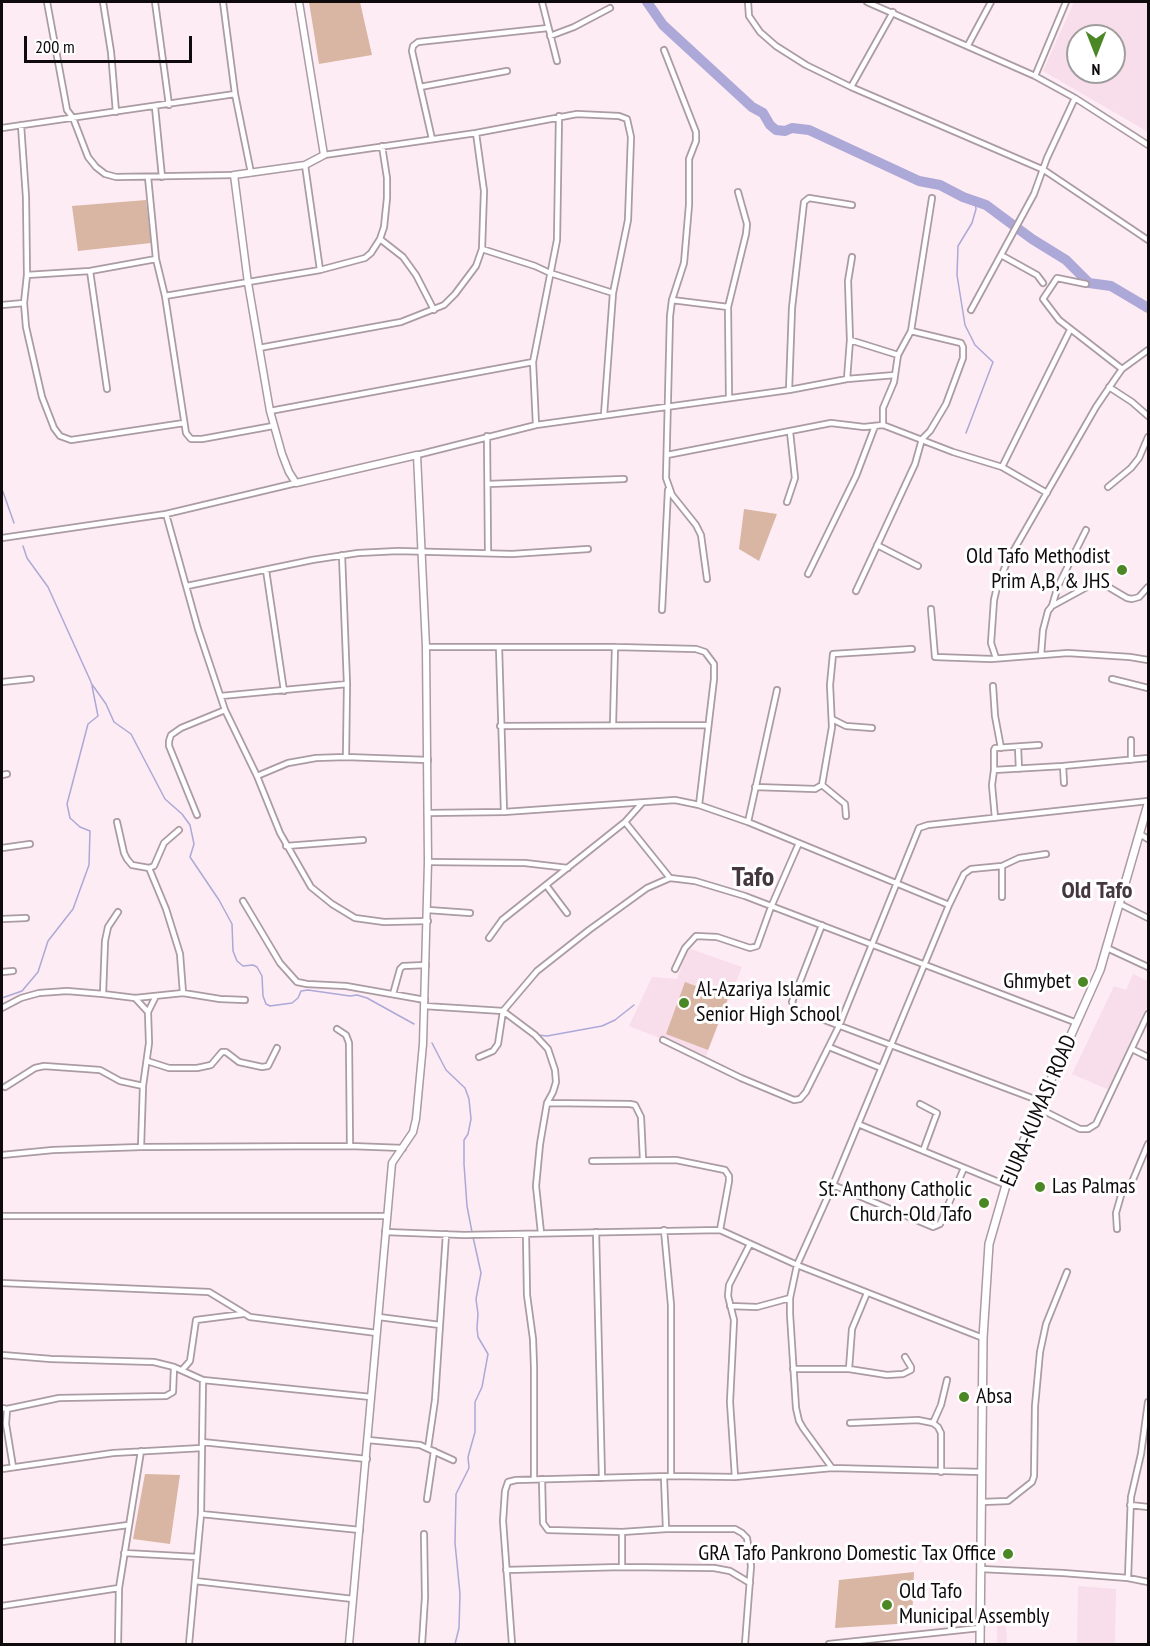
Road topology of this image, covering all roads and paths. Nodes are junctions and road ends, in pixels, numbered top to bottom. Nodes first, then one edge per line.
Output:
1 (47, 2) edge
2 (103, 2) edge
3 (155, 2) edge
4 (223, 2) edge
5 (299, 2) edge
6 (542, 2) edge
7 (748, 2) edge
8 (872, 2) edge
9 (990, 2) edge
10 (1066, 2) edge
11 (610, 8) dead end
12 (893, 12) junction
13 (548, 28) junction
14 (550, 36) junction
15 (968, 45) junction
16 (664, 50) dead end
17 (557, 61) dead end
18 (507, 71) dead end
19 (1035, 76) junction
20 (420, 87) junction
21 (851, 87) junction
22 (235, 94) junction
23 (1075, 98) junction
24 (169, 105) junction
25 (155, 107) junction
26 (116, 112) junction
27 (560, 116) junction
28 (73, 118) junction
29 (21, 125) junction
30 (2, 128) edge
31 (476, 133) junction
32 (432, 139) junction
33 (1149, 145) edge
34 (382, 146) junction
35 (324, 155) junction
36 (304, 165) junction
37 (1044, 170) junction
38 (251, 173) junction
39 (234, 175) junction
40 (148, 177) junction
41 (162, 177) junction
42 (738, 192) dead end
43 (932, 198) dead end
44 (852, 205) dead end
45 (380, 239) junction
46 (1149, 240) edge
47 (483, 249) junction
48 (1001, 255) junction
49 (852, 257) dead end
50 (156, 259) junction
51 (320, 270) junction
52 (90, 271) junction
53 (550, 273) junction
54 (27, 275) junction
55 (248, 283) junction
56 (1043, 283) dead end
57 (1086, 284) dead end
58 (613, 293) junction
59 (165, 296) junction
60 (672, 300) junction
61 (24, 303) junction
62 (2, 305) edge
63 (728, 307) junction
64 (434, 310) junction
65 (971, 310) dead end
66 (1070, 330) junction
67 (911, 331) junction
68 (850, 340) junction
69 (259, 348) junction
70 (1149, 350) edge
71 (898, 356) junction
72 (533, 362) junction
73 (1122, 369) junction
74 (895, 375) junction
75 (847, 379) junction
76 (1109, 387) junction
77 (107, 389) dead end
78 (789, 390) junction
79 (729, 398) junction
80 (666, 406) junction
81 (270, 411) junction
82 (604, 415) junction
83 (1149, 416) edge
84 (184, 423) junction
85 (536, 425) junction
86 (883, 425) junction
87 (273, 426) junction
88 (875, 426) junction
89 (790, 432) junction
90 (487, 436) junction
91 (1149, 437) edge
92 (922, 439) junction
93 (417, 454) junction
94 (667, 455) junction
95 (1002, 467) junction
96 (624, 478) dead end
97 (296, 483) junction
98 (488, 484) junction
99 (1107, 487) dead end
100 (668, 489) junction
101 (1047, 493) junction
102 (787, 502) dead end
103 (166, 514) junction
104 (1086, 530) dead end
105 (2, 538) edge
106 (877, 545) junction
107 (588, 549) dead end
108 (422, 551) junction
109 (488, 552) junction
110 (342, 555) junction
111 (918, 566) dead end
112 (266, 570) junction
113 (808, 574) dead end
114 (707, 579) dead end
115 (187, 586) junction
116 (1149, 587) edge
117 (856, 591) dead end
118 (1052, 606) junction
119 (931, 609) dead end
120 (662, 610) dead end
121 (426, 647) junction
122 (499, 647) junction
123 (615, 647) junction
124 (912, 649) dead end
125 (1041, 655) junction
126 (996, 658) junction
127 (1149, 660) edge
128 (31, 679) dead end
129 (1112, 679) dead end
130 (2, 682) edge
131 (347, 684) junction
132 (993, 686) dead end
133 (1149, 688) edge
134 (777, 690) dead end
135 (284, 691) junction
136 (221, 696) junction
137 (225, 710) junction
138 (832, 719) junction
139 (613, 724) junction
140 (708, 725) junction
141 (500, 726) junction
142 (872, 728) dead end
143 (1131, 740) dead end
144 (1039, 745) dead end
145 (1018, 747) junction
146 (1001, 748) junction
147 (346, 757) junction
148 (1149, 758) edge
149 (428, 760) junction
150 (1131, 760) junction
151 (1063, 766) junction
152 (1019, 768) junction
153 (994, 770) junction
154 (257, 776) junction
155 (1064, 783) dead end
156 (822, 785) junction
157 (755, 787) junction
158 (642, 802) junction
159 (1149, 803) edge
160 (699, 805) junction
161 (504, 812) junction
162 (428, 813) junction
163 (197, 815) dead end
164 (846, 816) dead end
165 (995, 818) junction
166 (117, 822) dead end
167 (625, 822) junction
168 (748, 822) junction
169 (179, 830) dead end
170 (1140, 834) junction
171 (1149, 839) edge
172 (363, 840) dead end
173 (799, 843) junction
174 (30, 844) dead end
175 (286, 846) junction
176 (2, 848) edge
177 (1046, 854) dead end
178 (428, 862) junction
179 (1002, 866) junction
180 (149, 868) junction
181 (568, 868) junction
182 (670, 878) junction
183 (898, 883) junction
184 (546, 885) junction
185 (1002, 897) dead end
186 (243, 901) dead end
187 (1120, 904) junction
188 (949, 905) junction
189 (771, 907) junction
190 (428, 910) junction
191 (118, 912) dead end
192 (470, 913) dead end
193 (567, 913) dead end
194 (26, 918) dead end
195 (1149, 918) edge
196 (2, 920) edge
197 (428, 921) junction
198 (822, 925) junction
199 (489, 938) dead end
200 (873, 944) junction
201 (1107, 948) junction
202 (426, 964) junction
203 (924, 965) junction
204 (1149, 967) edge
205 (675, 969) dead end
206 (13, 971) dead end
207 (2, 972) edge
208 (104, 993) junction
209 (183, 993) junction
210 (393, 994) junction
211 (135, 998) junction
212 (155, 998) junction
213 (245, 1000) dead end
214 (424, 1003) junction
215 (2, 1008) edge
216 (502, 1011) junction
217 (148, 1012) junction
218 (1149, 1014) edge
219 (1077, 1023) junction
220 (839, 1026) junction
221 (337, 1029) dead end
222 (663, 1040) dead end
223 (891, 1044) junction
224 (829, 1047) junction
225 (277, 1048) dead end
226 (1132, 1049) junction
227 (479, 1057) dead end
228 (1149, 1057) edge
229 (147, 1061) junction
230 (881, 1068) junction
231 (142, 1086) junction
232 (5, 1087) dead end
233 (547, 1103) junction
234 (920, 1104) dead end
235 (1038, 1105) junction
236 (858, 1124) junction
237 (1149, 1144) edge
238 (350, 1146) junction
239 (141, 1147) junction
240 (403, 1148) junction
241 (923, 1151) junction
242 (2, 1155) edge
243 (1146, 1156) edge
244 (643, 1159) junction
245 (592, 1161) dead end
246 (964, 1168) junction
247 (833, 1185) junction
248 (1005, 1185) junction
249 (2, 1216) edge
250 (387, 1216) junction
251 (1117, 1229) dead end
252 (664, 1230) junction
253 (720, 1230) junction
254 (385, 1232) junction
255 (596, 1232) junction
256 (541, 1233) junction
257 (446, 1234) junction
258 (526, 1234) junction
259 (750, 1244) junction
260 (797, 1265) junction
261 (1067, 1272) dead end
262 (2, 1283) edge
263 (867, 1293) junction
264 (790, 1298) junction
265 (730, 1306) junction
266 (243, 1314) junction
267 (379, 1317) junction
268 (440, 1326) junction
269 (377, 1333) junction
270 (984, 1338) junction
271 (2, 1355) edge
272 (905, 1357) dead end
273 (174, 1367) junction
274 (793, 1369) junction
275 (849, 1369) junction
276 (182, 1370) junction
277 (203, 1380) junction
278 (947, 1380) dead end
279 (371, 1397) junction
280 (1149, 1402) edge
281 (4, 1408) edge
282 (850, 1422) dead end
283 (933, 1422) junction
284 (368, 1440) junction
285 (202, 1445) junction
286 (428, 1448) junction
287 (141, 1451) junction
288 (434, 1451) junction
289 (367, 1459) junction
290 (453, 1460) dead end
291 (13, 1467) junction
292 (832, 1468) junction
293 (2, 1469) edge
294 (941, 1472) junction
295 (982, 1472) junction
296 (670, 1476) junction
297 (664, 1477) junction
298 (735, 1477) junction
299 (602, 1478) junction
300 (534, 1479) junction
301 (542, 1479) junction
302 (427, 1498) dead end
303 (982, 1502) junction
304 (1130, 1505) junction
305 (1149, 1507) edge
306 (201, 1514) junction
307 (128, 1525) junction
308 (666, 1529) junction
309 (360, 1530) junction
310 (622, 1532) junction
311 (424, 1534) dead end
312 (2, 1542) edge
313 (124, 1553) junction
314 (197, 1557) junction
315 (622, 1567) junction
316 (981, 1569) junction
317 (506, 1570) junction
318 (1128, 1578) junction
319 (195, 1581) junction
320 (1149, 1582) edge
321 (750, 1583) junction
322 (119, 1588) junction
323 (353, 1599) junction
324 (2, 1606) edge
325 (980, 1629) junction
326 (118, 1644) edge
327 (189, 1644) edge
328 (349, 1644) edge
329 (422, 1644) edge
330 (512, 1644) edge
331 (745, 1644) edge
332 (829, 1644) edge
333 (844, 1644) edge
334 (980, 1644) edge

1 - 28 street
2 - 26 street
3 - 24 street
4 - 22 street
5 - 35 street
6 - 13 street
7 - 21 street
8 - 12 street
9 - 15 street
10 - 19 street
11 - 14 street
12 - 15 street
12 - 21 street
13 - 14 street
13 - 20 street
14 - 17 street
15 - 19 street
16 - 60 street
18 - 20 street
19 - 23 street
20 - 32 street
21 - 37 street
22 - 24 street
22 - 38 street
23 - 33 street
23 - 37 street
24 - 25 street
25 - 26 street
25 - 41 street
26 - 28 street
27 - 31 street
27 - 53 street
27 - 58 street
28 - 29 street
28 - 40 street
29 - 30 street
29 - 54 street
31 - 32 street
31 - 47 street
32 - 34 street
34 - 35 street
34 - 45 street
35 - 36 street
36 - 38 street
36 - 51 street
37 - 46 street
37 - 48 street
38 - 39 street
39 - 41 street
39 - 55 street
40 - 41 street
40 - 50 street
42 - 63 street
43 - 67 street
44 - 78 street
45 - 51 street
45 - 64 street
47 - 53 street
47 - 64 street
48 - 56 street
48 - 65 street
49 - 68 street
50 - 52 street
50 - 59 street
51 - 55 street
52 - 54 street
52 - 77 street
53 - 58 street
53 - 72 street
54 - 61 street
55 - 59 street
55 - 69 street
57 - 66 street
58 - 82 street
59 - 84 street
60 - 63 street
60 - 80 street
61 - 62 street
61 - 84 street
63 - 79 street
64 - 69 street
66 - 73 street
66 - 95 street
67 - 71 street
67 - 92 street
68 - 71 street
68 - 75 street
69 - 81 street
70 - 73 street
71 - 74 street
72 - 81 street
72 - 85 street
73 - 76 street
74 - 75 street
74 - 86 street
75 - 78 street
76 - 83 street
76 - 101 street
78 - 79 street
79 - 80 street
80 - 82 street
80 - 94 street
81 - 87 street
82 - 85 street
84 - 87 street
85 - 90 street
86 - 88 street
86 - 92 street
87 - 97 street
88 - 89 street
88 - 113 street
89 - 94 street
89 - 102 street
90 - 93 street
90 - 98 street
91 - 99 street
92 - 95 street
92 - 106 street
93 - 97 street
93 - 108 street
94 - 100 street
95 - 101 street
96 - 98 street
97 - 103 street
98 - 109 street
100 - 114 street
100 - 120 street
101 - 126 street
103 - 105 street
103 - 115 street
104 - 118 street
106 - 111 street
106 - 117 street
107 - 109 street
108 - 109 street
108 - 110 street
108 - 121 street
110 - 112 street
110 - 131 street
112 - 115 street
112 - 135 street
115 - 136 street
116 - 118 street
118 - 125 street
119 - 126 street
121 - 122 street
121 - 149 street
122 - 123 street
122 - 141 street
123 - 139 street
123 - 140 street
124 - 138 street
125 - 126 street
125 - 127 street
128 - 130 street
129 - 133 street
131 - 135 street
131 - 147 street
132 - 146 street
134 - 157 street
135 - 136 street
136 - 137 street
137 - 154 street
137 - 163 street
138 - 142 street
138 - 156 street
139 - 140 street
139 - 141 street
140 - 160 street
141 - 161 street
143 - 150 street
144 - 145 street
145 - 146 street
145 - 152 street
146 - 153 street
147 - 149 street
147 - 154 street
148 - 150 street
149 - 162 street
150 - 151 street
151 - 152 street
151 - 155 street
152 - 153 street
153 - 165 street
154 - 175 street
156 - 157 street
156 - 164 street
157 - 168 street
158 - 160 street
158 - 161 street
158 - 167 street
159 - 165 street
159 - 170 main road, EJURA-KUMASI ROAD
160 - 168 street
161 - 162 street
162 - 178 street
165 - 183 street
166 - 180 street
167 - 181 street
167 - 182 street
168 - 173 street
169 - 180 street
170 - 171 street
170 - 187 main road, EJURA-KUMASI ROAD
172 - 175 street
173 - 183 street
173 - 189 street
174 - 176 street
175 - 197 street
177 - 179 street
178 - 181 street
178 - 190 street
179 - 185 street
179 - 188 street
180 - 209 street
181 - 184 street
182 - 189 street
182 - 216 street
183 - 188 street
183 - 200 street
184 - 193 street
184 - 199 street
186 - 210 street
187 - 195 street
187 - 201 main road, EJURA-KUMASI ROAD
188 - 203 street
189 - 198 street
189 - 205 street
190 - 192 street
190 - 197 street
191 - 208 street
194 - 196 street
197 - 202 street
198 - 200 street
198 - 220 street
200 - 203 street
200 - 220 street
201 - 204 street
201 - 219 main road, EJURA-KUMASI ROAD
202 - 210 street
202 - 214 street
203 - 219 street
203 - 223 street
206 - 207 street
208 - 211 street
208 - 215 street
209 - 212 street
209 - 213 street
210 - 214 street
211 - 212 street
211 - 217 street
212 - 217 street
214 - 216 street
214 - 240 street
216 - 227 street
216 - 233 street
217 - 229 street
218 - 226 street
219 - 235 main road, EJURA-KUMASI ROAD
220 - 223 street
220 - 224 street
221 - 238 street
222 - 224 street
223 - 230 street
223 - 235 street
224 - 230 street
225 - 229 street
226 - 228 street
226 - 235 street
229 - 231 street
230 - 236 street
231 - 232 street
231 - 239 street
233 - 244 street
233 - 256 street
234 - 241 street
235 - 248 main road, EJURA-KUMASI ROAD
236 - 241 street
236 - 247 street
237 - 243 street
238 - 239 street
238 - 240 street
239 - 242 street
240 - 250 street
241 - 246 street
243 - 251 street
244 - 245 street
244 - 253 street
246 - 247 street
246 - 248 street
247 - 260 street
248 - 270 main road, EJURA-KUMASI ROAD
249 - 250 street
250 - 254 street
252 - 253 street
252 - 255 street
252 - 296 street
253 - 259 street
254 - 257 street
254 - 267 street
255 - 256 street
255 - 299 street
256 - 258 street
257 - 258 street
257 - 268 street
258 - 300 street
259 - 260 street
259 - 265 street
260 - 263 street
260 - 264 street
261 - 303 street
262 - 266 street
263 - 270 street
263 - 275 street
264 - 265 street
264 - 274 street
265 - 298 street
266 - 269 street
266 - 276 street
267 - 268 street
267 - 269 street
268 - 286 street
269 - 279 street
270 - 295 main road, EJURA-KUMASI ROAD
271 - 273 street
272 - 275 street
273 - 276 street
273 - 281 street
274 - 275 street
274 - 292 street
276 - 277 street
277 - 279 street
277 - 285 street
278 - 283 street
279 - 284 street
280 - 304 street
281 - 291 street
282 - 283 street
283 - 294 street
284 - 286 street
284 - 289 street
285 - 287 street
285 - 289 street
285 - 306 street
286 - 288 street
287 - 291 street
287 - 307 street
288 - 290 street
288 - 302 street
289 - 309 street
291 - 293 street
292 - 294 street
292 - 298 street
294 - 295 street
295 - 303 main road, EJURA-KUMASI ROAD
296 - 297 street
296 - 298 street
297 - 299 street
297 - 308 street
299 - 301 street
300 - 301 street
300 - 317 street
301 - 310 street
303 - 316 main road, EJURA-KUMASI ROAD
304 - 305 street
304 - 318 street
306 - 309 street
306 - 314 street
307 - 312 street
307 - 313 street
308 - 310 street
308 - 321 street
309 - 323 street
310 - 315 street
311 - 329 street
313 - 314 street
313 - 322 street
314 - 319 street
315 - 317 street
315 - 321 street
316 - 318 street
316 - 325 main road, EJURA-KUMASI ROAD
317 - 330 street
318 - 320 street
319 - 323 street
319 - 327 street
321 - 331 street
322 - 324 street
322 - 326 street
323 - 328 street
325 - 333 street
325 - 334 main road, EJURA-KUMASI ROAD
332 - 333 street

